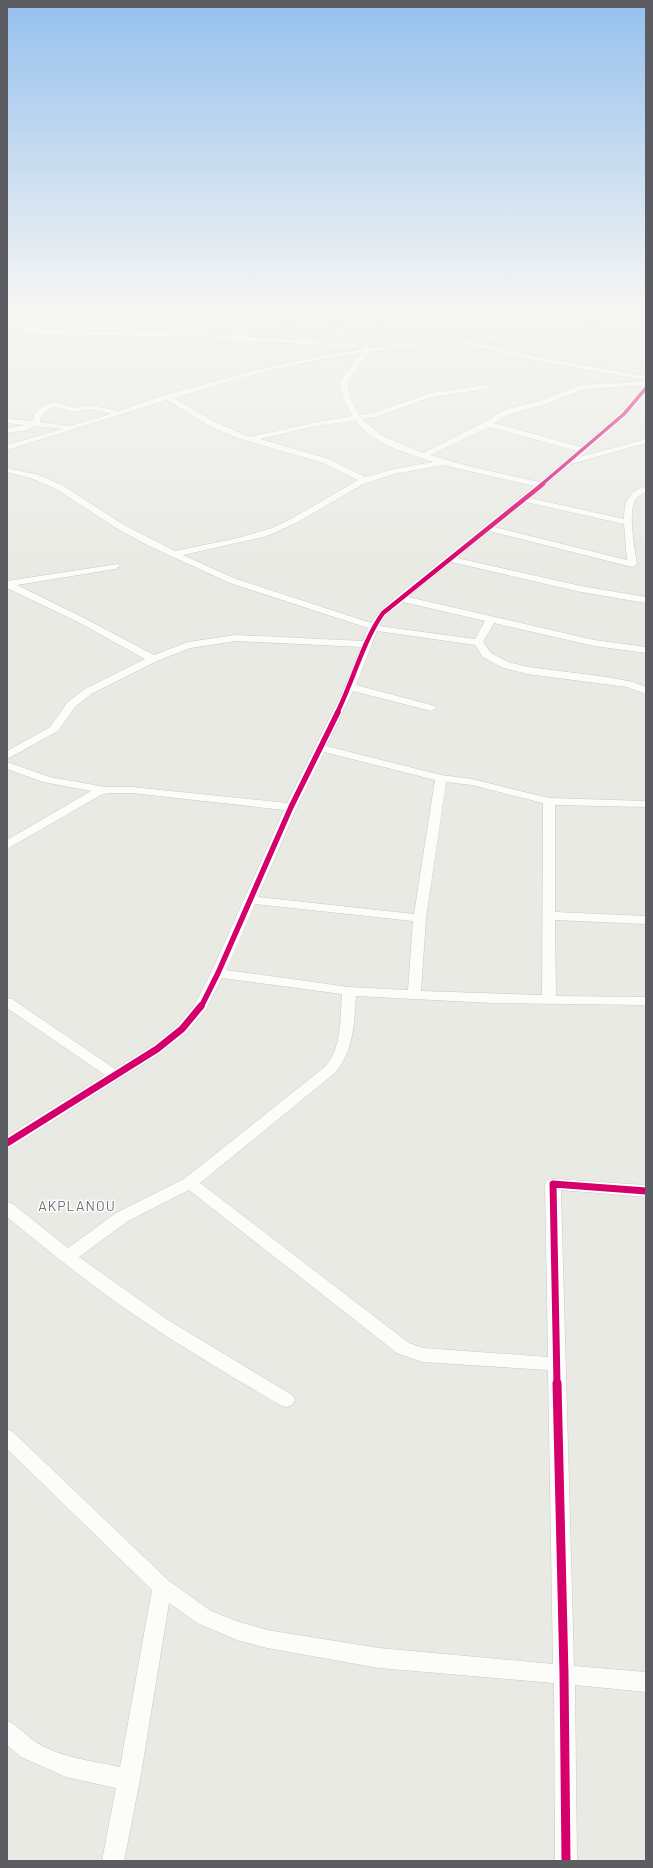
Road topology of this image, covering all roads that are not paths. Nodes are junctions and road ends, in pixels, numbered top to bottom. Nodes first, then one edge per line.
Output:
1 (178, 393) edge
2 (346, 393) edge
3 (444, 393) edge
4 (567, 393) edge
5 (642, 393) edge
6 (167, 396) junction
7 (119, 413) junction
8 (356, 417) junction
9 (7, 421) edge
10 (36, 423) junction
11 (488, 424) junction
12 (72, 428) junction
13 (7, 431) edge
14 (250, 439) junction
15 (646, 441) edge
16 (7, 448) edge
17 (582, 450) junction
18 (423, 456) junction
19 (442, 463) junction
20 (568, 463) junction
21 (7, 470) edge
22 (365, 480) junction
23 (541, 485) junction
24 (646, 488) edge
25 (525, 499) junction
26 (628, 522) junction
27 (487, 528) junction
28 (174, 554) junction
29 (450, 559) junction
30 (115, 566) dead end
31 (8, 584) edge
32 (400, 598) junction
33 (646, 600) edge
34 (491, 620) junction
35 (374, 626) junction
36 (478, 642) junction
37 (367, 644) junction
38 (646, 650) edge
39 (153, 659) junction
40 (350, 687) junction
41 (646, 691) edge
42 (431, 708) dead end
43 (320, 748) junction
44 (7, 756) edge
45 (7, 765) edge
46 (441, 778) junction
47 (107, 790) junction
48 (549, 801) junction
49 (646, 804) edge
50 (291, 807) junction
51 (7, 845) edge
52 (250, 900) junction
53 (550, 916) junction
54 (420, 918) junction
55 (646, 920) edge
56 (218, 973) junction
57 (349, 991) junction
58 (414, 995) junction
59 (549, 1000) junction
60 (646, 1001) edge
61 (7, 1002) edge
62 (115, 1075) junction
63 (7, 1143) edge
64 (190, 1183) junction
65 (646, 1191) edge
66 (7, 1208) edge
67 (68, 1256) junction
68 (556, 1364) junction
69 (286, 1400) dead end
70 (7, 1436) edge
71 (162, 1587) junction
72 (564, 1674) junction
73 (646, 1682) edge
74 (7, 1731) edge
75 (129, 1780) junction
76 (113, 1861) edge
77 (566, 1861) edge

1 - 6 street
2 - 8 street
3 - 8 street
4 - 11 street
5 - 17 street
6 - 7 street
6 - 14 street
7 - 10 street
7 - 12 street
8 - 14 street
8 - 18 street
9 - 10 street
10 - 12 street
10 - 13 street
11 - 17 street
11 - 18 street
12 - 16 street
14 - 22 street
15 - 20 street
17 - 20 street
18 - 19 street
19 - 22 street
19 - 23 street
20 - 23 street
21 - 28 street
22 - 28 street
23 - 25 street
24 - 26 street
25 - 26 street
25 - 27 street
26 - 27 street
27 - 29 street
28 - 35 street
29 - 32 street
29 - 33 street
30 - 31 street
31 - 39 street
32 - 34 street
32 - 35 street
34 - 36 street
34 - 38 street
35 - 36 street
35 - 37 street
36 - 41 street
37 - 39 street
37 - 40 street
39 - 44 street
40 - 42 street
40 - 43 street
43 - 46 street
43 - 50 street
45 - 47 street
46 - 48 street
46 - 54 street
47 - 50 street
47 - 51 street
48 - 49 street
48 - 53 street
50 - 52 street
52 - 54 street
52 - 56 street
53 - 55 street
53 - 59 street
54 - 58 street
56 - 57 street
56 - 62 street
57 - 58 street
57 - 64 street
58 - 59 street
59 - 60 street
61 - 62 street
62 - 63 street
64 - 67 street
64 - 68 street
65 - 68 street
66 - 67 street
67 - 69 street
68 - 72 street
70 - 71 street
71 - 72 street
71 - 75 street
72 - 73 street
72 - 77 street
74 - 75 street
75 - 76 street

